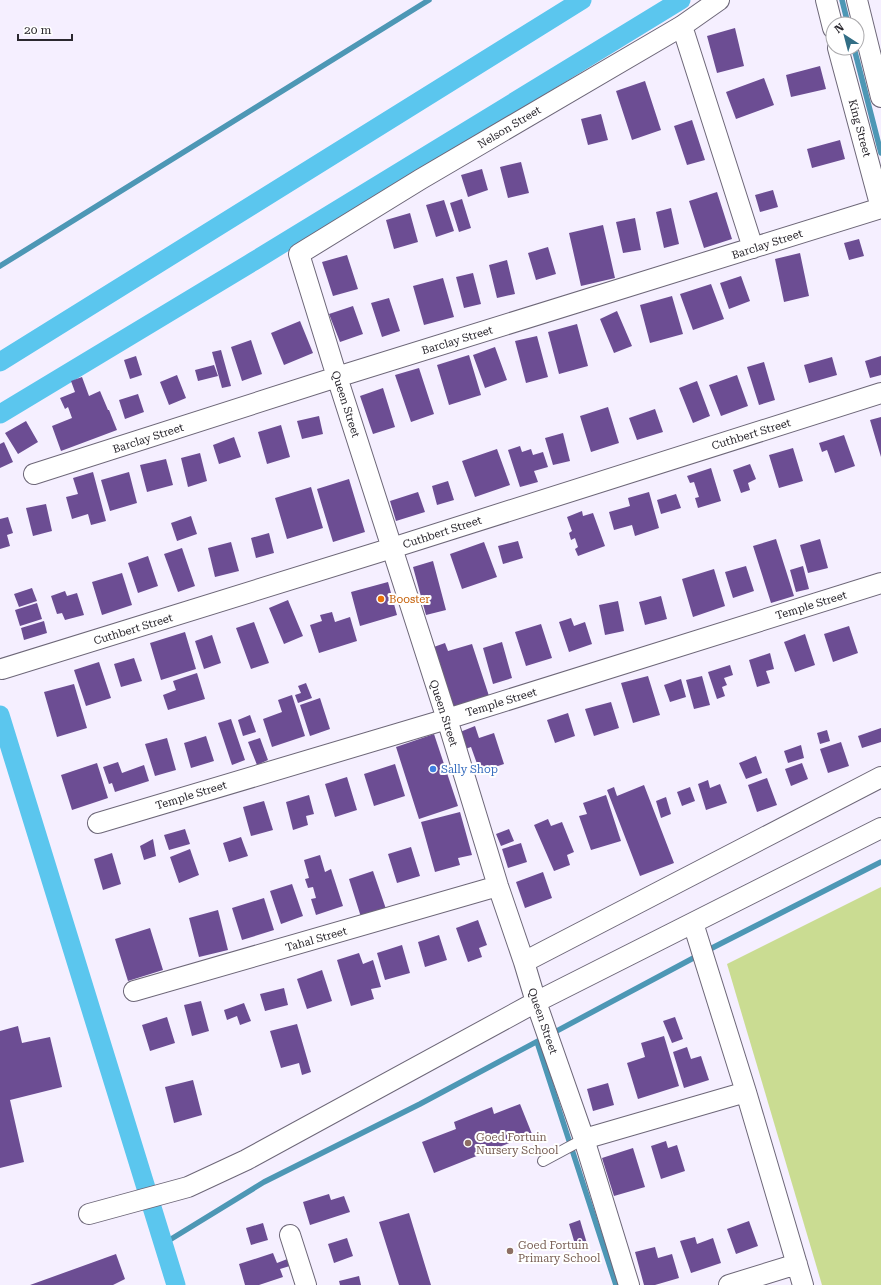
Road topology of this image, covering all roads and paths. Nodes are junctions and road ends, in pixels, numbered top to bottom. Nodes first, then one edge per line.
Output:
1 (719, 0) edge
2 (826, 0) edge
3 (857, 0) edge
4 (830, 16) edge
5 (682, 26) junction
6 (840, 56) edge
7 (881, 97) edge
8 (881, 208) edge
9 (753, 248) junction
10 (299, 254) joint
11 (337, 377) junction
12 (881, 393) edge
13 (34, 474) dead end
14 (392, 548) junction
15 (881, 583) edge
16 (2, 670) dead end
17 (447, 719) junction
18 (881, 777) edge
19 (98, 823) dead end
20 (881, 828) edge
21 (498, 886) junction
22 (693, 923) junction
23 (524, 962) junction
24 (134, 991) dead end
25 (536, 1002) junction
26 (746, 1092) junction
27 (580, 1141) junction
28 (543, 1161) dead end
29 (89, 1214) dead end
30 (290, 1235) dead end
31 (797, 1264) junction
32 (306, 1285) edge
33 (629, 1285) edge
34 (729, 1285) edge
35 (803, 1285) edge

1 - 5 street, Nelson Street
2 - 4 street
3 - 7 street
5 - 9 street
5 - 10 street, Nelson Street
6 - 8 street, King Street
8 - 9 street, Barclay Street
9 - 11 street, Barclay Street
10 - 11 street, Queen Street
11 - 13 street, Barclay Street
11 - 14 street, Queen Street
12 - 14 street, Cuthbert Street
14 - 16 street, Cuthbert Street
14 - 17 street, Queen Street
15 - 17 street, Temple Street
17 - 19 street, Temple Street
17 - 21 street, Queen Street
18 - 23 street
20 - 22 street
21 - 23 street, Queen Street
21 - 24 street, Tahal Street
22 - 25 street
22 - 26 street
23 - 25 street, Queen Street
25 - 27 street, Queen Street
25 - 29 street
26 - 27 street
26 - 31 street
27 - 28 lane
27 - 33 street, Queen Street
30 - 32 street
31 - 34 street
31 - 35 street

